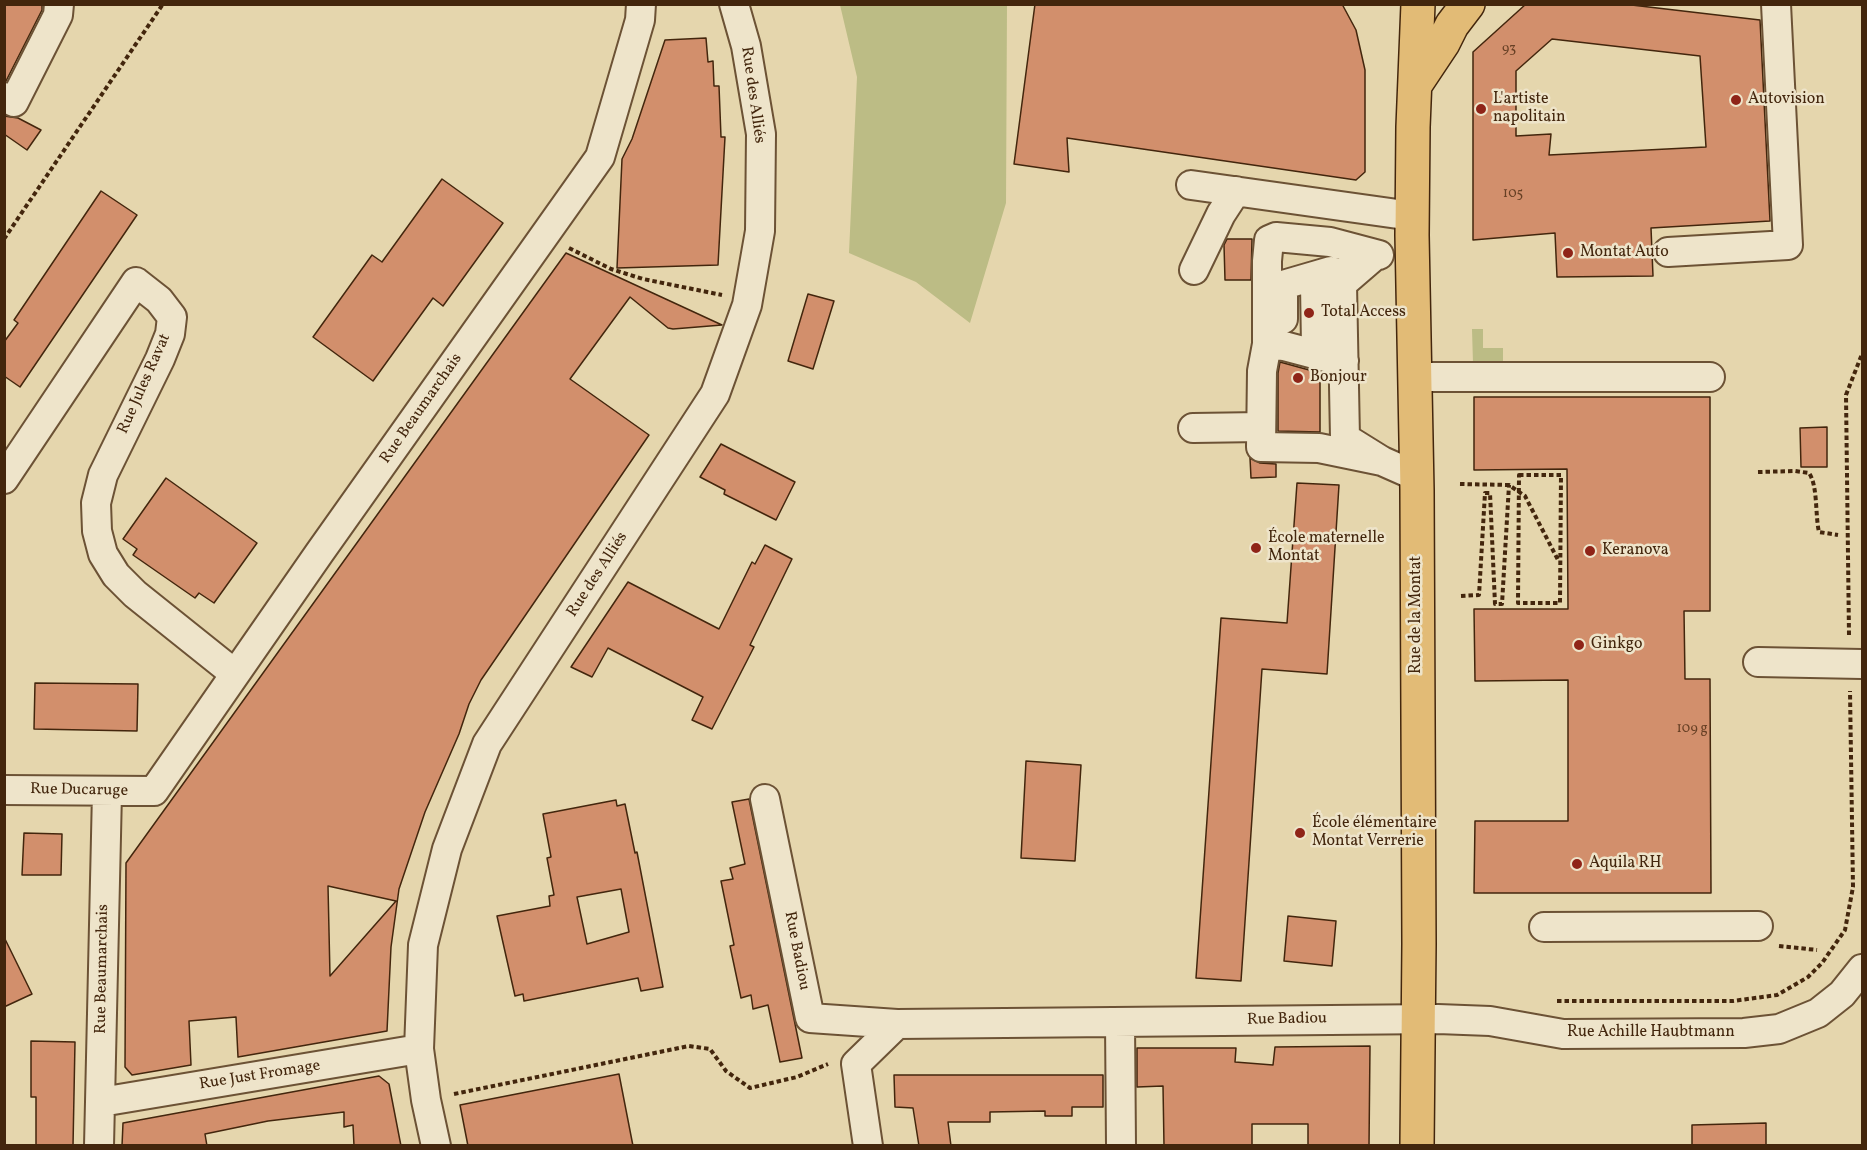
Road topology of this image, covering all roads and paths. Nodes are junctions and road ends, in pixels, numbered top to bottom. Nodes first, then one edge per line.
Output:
1 (59, 4) edge
2 (163, 4) edge
3 (641, 4) edge
4 (734, 4) edge
5 (1418, 4) edge
6 (1468, 4) edge
7 (1776, 4) edge
8 (1415, 85) junction
9 (4, 97) edge
10 (1191, 185) dead end
11 (1236, 191) junction
12 (1412, 225) junction
13 (545, 236) junction
14 (4, 239) edge
15 (1668, 252) dead end
16 (1375, 257) junction
17 (1194, 270) dead end
18 (747, 305) junction
19 (1271, 354) junction
20 (1863, 354) edge
21 (1344, 361) junction
22 (1413, 377) junction
23 (1710, 377) dead end
24 (1261, 427) junction
25 (1193, 428) dead end
26 (1382, 461) junction
27 (1758, 472) dead end
28 (1416, 476) junction
29 (4, 479) edge
30 (1460, 484) dead end
31 (1509, 485) junction
32 (1519, 492) junction
33 (1838, 536) dead end
34 (1560, 562) junction
35 (1461, 596) dead end
36 (1758, 663) dead end
37 (1856, 664) edge
38 (235, 674) junction
39 (4, 790) edge
40 (107, 792) junction
41 (154, 792) joint
42 (765, 799) dead end
43 (1758, 926) joint
44 (1544, 927) dead end
45 (1817, 950) dead end
46 (1860, 979) edge
47 (1546, 1001) dead end
48 (1418, 1019) junction
49 (1120, 1022) junction
50 (897, 1024) junction
51 (419, 1049) junction
52 (856, 1064) junction
53 (426, 1100) junction
54 (101, 1102) junction
55 (99, 1146) edge
56 (436, 1146) edge
57 (868, 1146) edge
58 (1121, 1146) edge
59 (1417, 1146) edge

1 - 9 street
2 - 14 path
3 - 13 street, Rue Beaumarchais
4 - 18 street, Rue des Alliés
5 - 8 main road, Rue de la Montat
6 - 8 main road
7 - 15 street
8 - 12 main road, Rue de la Montat
10 - 11 street
11 - 12 street
11 - 17 street
12 - 16 street
12 - 22 main road, Rue de la Montat
13 - 18 path
13 - 38 street, Rue Beaumarchais
16 - 19 street
16 - 19 street
16 - 21 street
18 - 51 street, Rue des Alliés
19 - 21 street
19 - 24 street
20 - 37 path
21 - 26 street
22 - 23 street
22 - 28 main road, Rue de la Montat
24 - 25 street
24 - 26 street
26 - 28 street
27 - 33 path
28 - 48 main road, Rue de la Montat
29 - 38 street, Rue Jules Ravat
30 - 31 path
31 - 32 path
31 - 35 path
32 - 34 path
32 - 34 path
32 - 34 path
36 - 37 street
37 - 47 path
38 - 41 street, Rue Beaumarchais
39 - 40 street, Rue Ducaruge
40 - 41 street, Rue Ducaruge
40 - 54 street, Rue Beaumarchais
42 - 50 street, Rue Badiou
43 - 44 street
43 - 45 path
46 - 48 street, Rue Achille Haubtmann
48 - 49 street, Rue Badiou
48 - 59 main road, Rue de la Montat
49 - 50 street, Rue Badiou
49 - 58 street
50 - 52 street
51 - 53 street, Rue des Alliés
51 - 54 street, Rue Just Fromage
52 - 53 path
52 - 57 street
53 - 56 street, Rue des Alliés
54 - 55 street, Rue Beaumarchais

